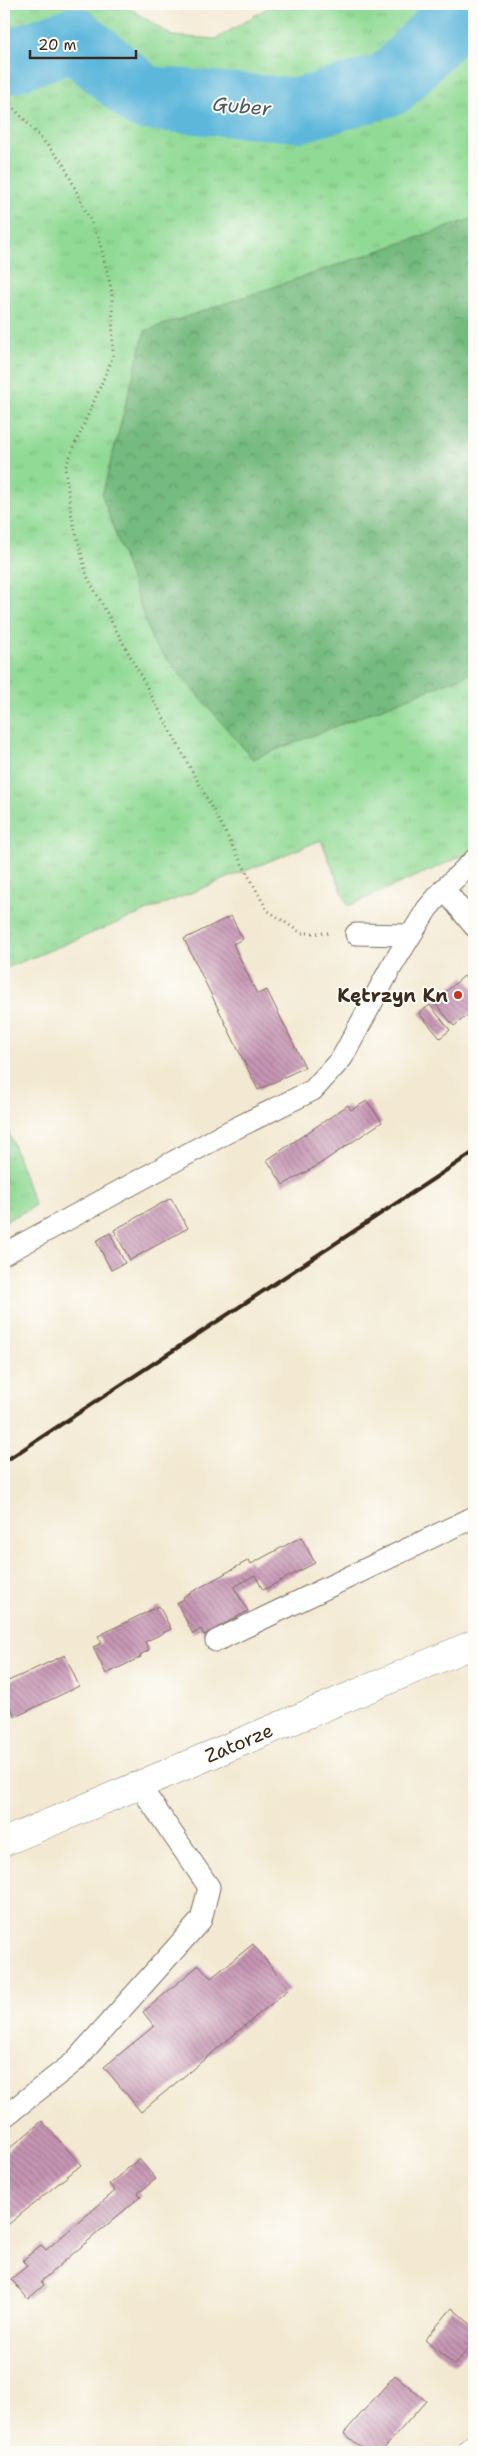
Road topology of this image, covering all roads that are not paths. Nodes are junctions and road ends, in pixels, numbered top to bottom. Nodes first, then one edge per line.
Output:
1 (474, 860) edge
2 (444, 889) junction
3 (474, 926) edge
4 (356, 934) road end
5 (409, 935) junction
6 (4, 1254) edge
7 (474, 1517) edge
8 (216, 1641) dead end
9 (474, 1644) edge
10 (139, 1785) junction
11 (4, 1842) edge
12 (4, 2117) edge
13 (474, 2449) edge
14 (471, 2452) edge

1 - 2 lane
2 - 3 lane
2 - 5 lane
4 - 5 lane
5 - 6 lane
7 - 8 lane
9 - 10 street, Zatorze
10 - 11 street, Zatorze
10 - 12 lane
13 - 14 street

